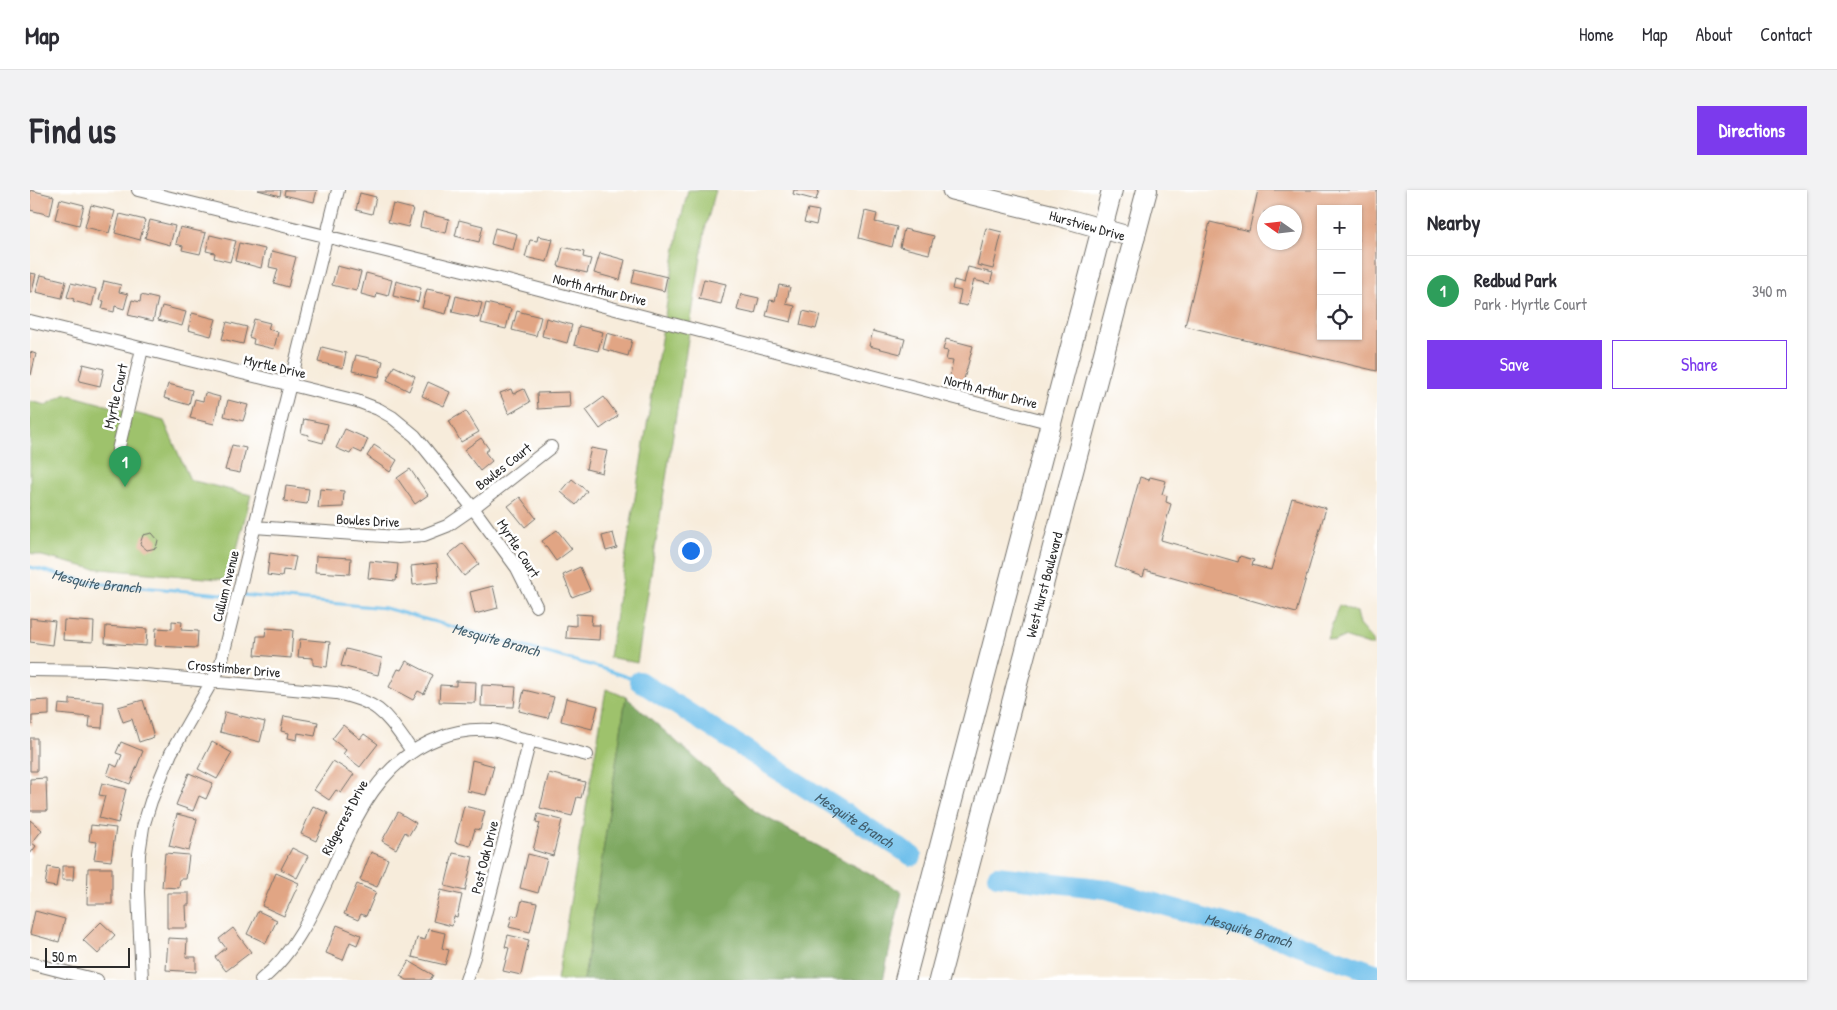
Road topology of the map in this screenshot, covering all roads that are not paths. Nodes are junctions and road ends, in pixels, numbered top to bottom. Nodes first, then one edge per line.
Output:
1 (138, 190) edge
2 (338, 190) edge
3 (952, 190) edge
4 (1112, 190) edge
5 (1147, 190) edge
6 (1102, 229) junction
7 (326, 237) junction
8 (1135, 238) junction
9 (30, 321) edge
10 (142, 349) junction
11 (290, 384) junction
12 (1052, 423) junction
13 (551, 447) dead end
14 (118, 450) dead end
15 (473, 508) junction
16 (254, 527) junction
17 (536, 606) dead end
18 (30, 670) edge
19 (213, 682) junction
20 (530, 740) junction
21 (412, 751) junction
22 (586, 755) dead end
23 (30, 963) edge
24 (97, 980) edge
25 (142, 980) edge
26 (261, 980) edge
27 (466, 980) edge
28 (905, 980) edge
29 (939, 980) edge

1 - 7 street, North Arthur Drive
2 - 7 street, Cullum Avenue
3 - 6 street, Hurstview Drive
4 - 6 main road
5 - 8 main road, West Hurst Boulevard
6 - 8 street, Hurstview Drive
6 - 12 main road
7 - 11 street, Cullum Avenue
7 - 12 street, North Arthur Drive
8 - 29 main road, West Hurst Boulevard
9 - 10 street, Myrtle Drive
10 - 11 street, Myrtle Drive
10 - 14 street, Myrtle Court
11 - 15 street, Myrtle Drive
11 - 16 street, Cullum Avenue
12 - 28 main road
13 - 15 street, Bowles Court
15 - 16 street, Bowles Drive
15 - 17 street, Myrtle Court
16 - 19 street, Cullum Avenue
18 - 19 street, Crosstimber Drive
19 - 21 street, Crosstimber Drive
19 - 25 street, Cullum Avenue
20 - 21 street, Ridgecrest Drive
20 - 22 street, Ridgecrest Drive
20 - 27 street, Post Oak Drive
21 - 26 street, Ridgecrest Drive
23 - 24 street

